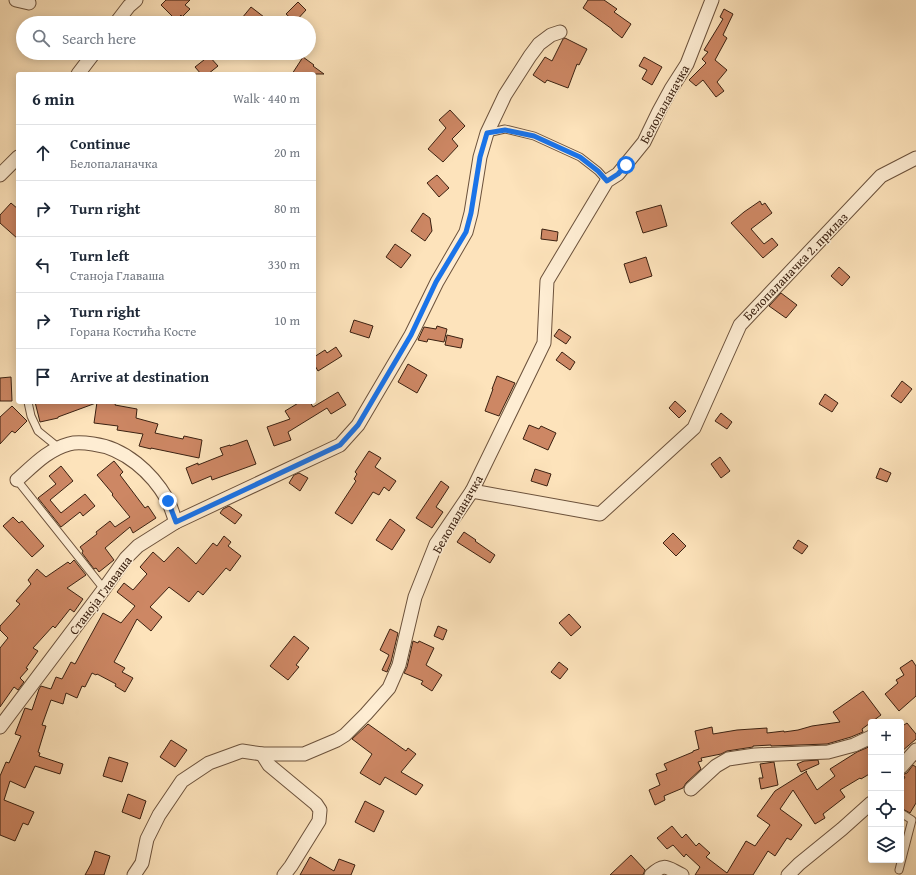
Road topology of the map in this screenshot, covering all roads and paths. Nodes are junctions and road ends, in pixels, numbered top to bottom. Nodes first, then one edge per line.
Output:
1 (16, 0) edge
2 (136, 0) edge
3 (712, 0) edge
4 (29, 4) dead end
5 (121, 16) edge
6 (560, 32) dead end
7 (89, 60) edge
8 (80, 72) edge
9 (487, 133) junction
10 (916, 158) edge
11 (16, 159) edge
12 (0, 176) edge
13 (607, 181) junction
14 (28, 404) edge
15 (59, 448) junction
16 (17, 480) joint
17 (472, 491) junction
18 (176, 522) junction
19 (104, 589) junction
20 (0, 727) edge
21 (868, 738) edge
22 (916, 750) edge
23 (262, 754) junction
24 (904, 761) edge
25 (691, 789) dead end
26 (868, 806) edge
27 (904, 815) edge
28 (142, 869) edge
29 (899, 870) dead end
30 (134, 875) edge
31 (284, 875) edge
32 (651, 875) edge
33 (682, 875) edge
34 (788, 875) edge

1 - 4 street
2 - 5 street
3 - 13 street, Белопаланачка
6 - 9 street, Станоја Главаша
7 - 8 street
9 - 13 lane
9 - 18 street, Станоја Главаша
10 - 17 street, Белопаланачка 2. прилаз
11 - 12 street
13 - 17 street, Белопаланачка
14 - 15 lane
15 - 16 street
15 - 18 street
16 - 19 lane
17 - 23 street, Белопаланачка
18 - 19 street, Станоја Главаша
19 - 20 street, Станоја Главаша
21 - 25 street
22 - 24 street
23 - 28 street, Белопаланачка
23 - 31 street
26 - 34 street
27 - 29 lane
28 - 30 street, Белопаланачка
32 - 33 street

